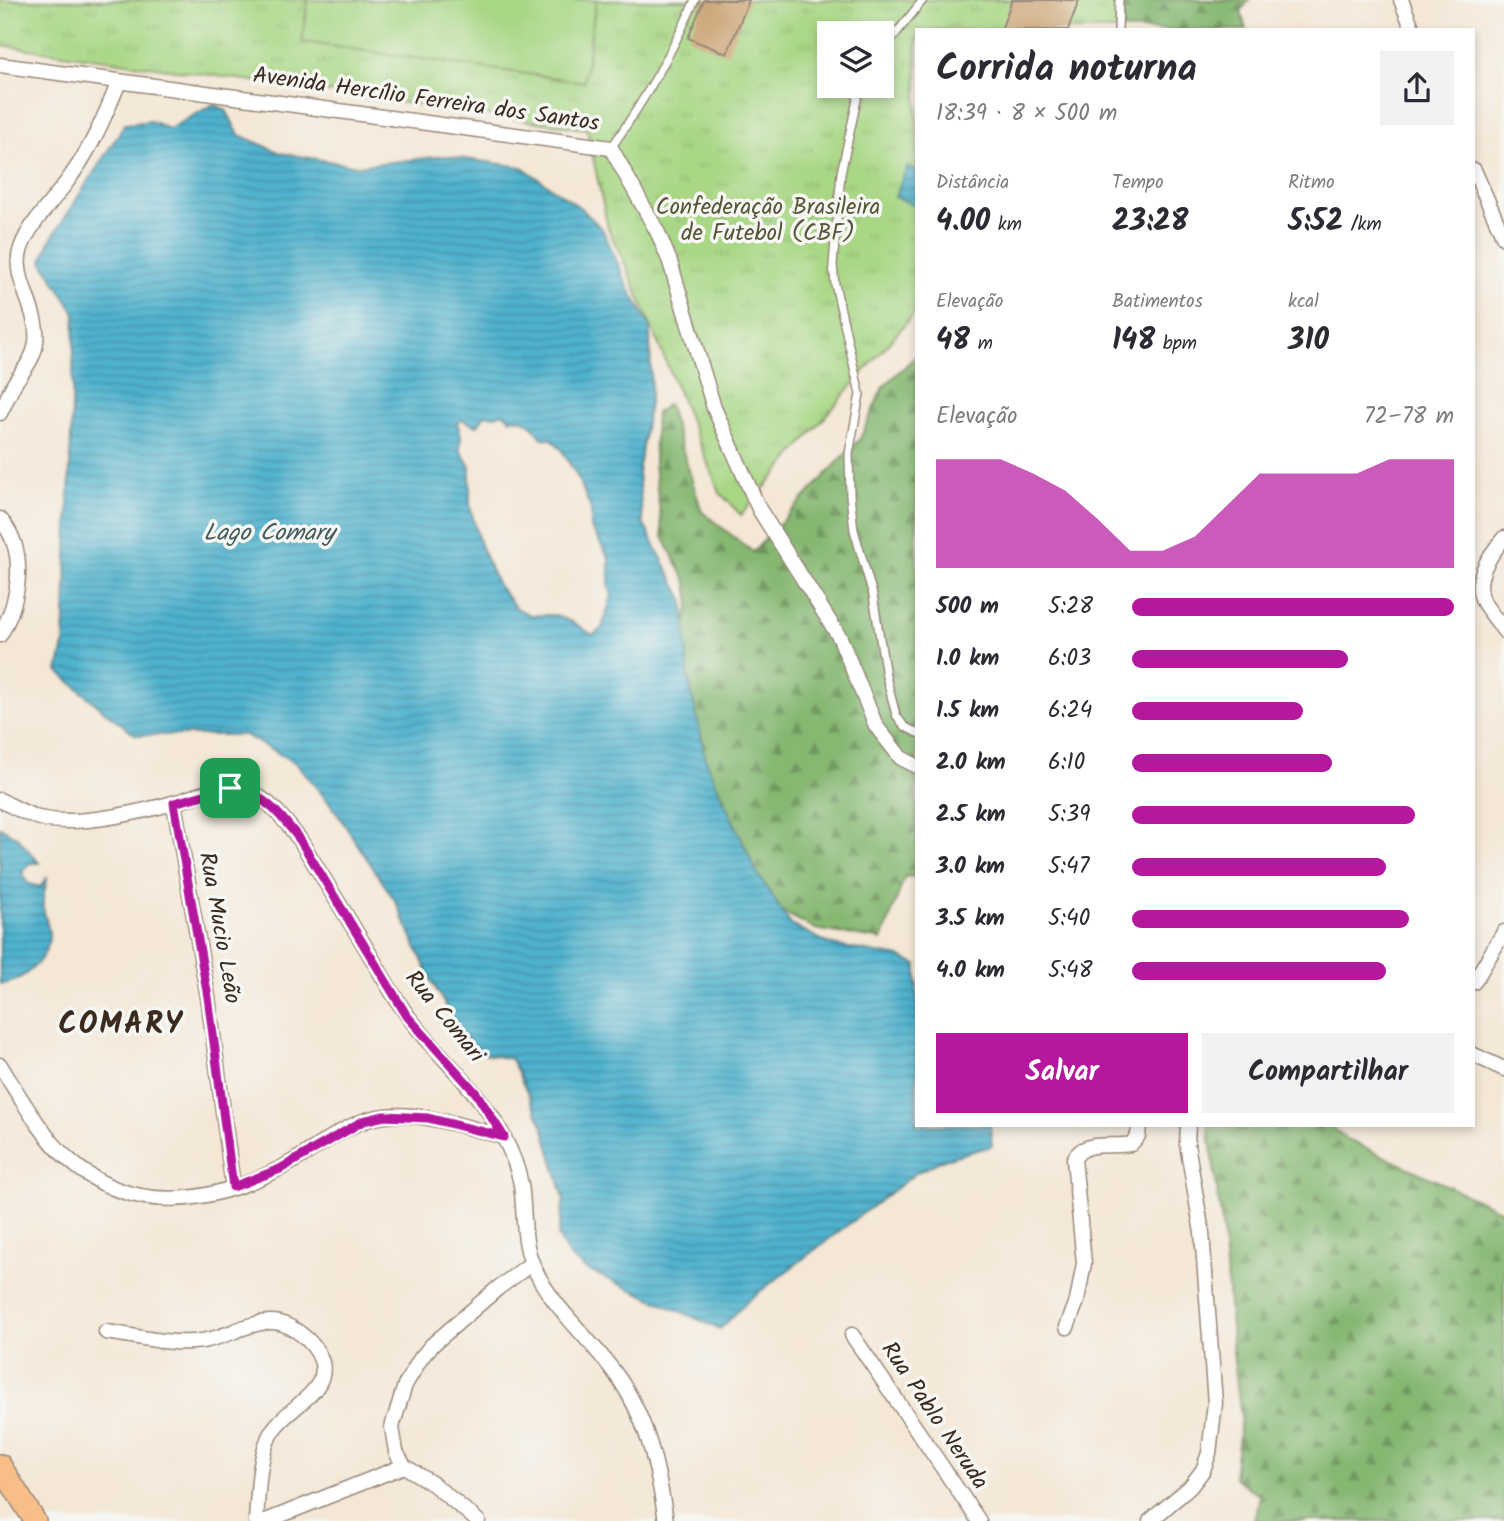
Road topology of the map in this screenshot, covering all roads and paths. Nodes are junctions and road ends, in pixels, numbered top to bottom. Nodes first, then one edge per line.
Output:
1 (695, 0) edge
2 (923, 0) edge
3 (1119, 0) edge
4 (1401, 0) edge
5 (1116, 28) edge
6 (1412, 28) edge
7 (894, 36) edge
8 (0, 65) edge
9 (119, 82) junction
10 (857, 98) edge
11 (611, 148) junction
12 (1475, 172) edge
13 (1504, 238) edge
14 (0, 413) edge
15 (0, 519) edge
16 (1504, 538) edge
17 (1504, 631) edge
18 (0, 635) edge
19 (915, 732) edge
20 (915, 765) edge
21 (0, 800) edge
22 (174, 803) junction
23 (1504, 932) edge
24 (1475, 980) edge
25 (1475, 1055) edge
26 (0, 1065) edge
27 (1504, 1069) edge
28 (1139, 1127) edge
29 (1188, 1127) edge
30 (504, 1137) junction
31 (233, 1187) junction
32 (532, 1263) junction
33 (1067, 1328) dead end
34 (106, 1332) dead end
35 (852, 1335) dead end
36 (0, 1465) edge
37 (404, 1466) junction
38 (35, 1521) edge
39 (256, 1521) edge
40 (266, 1521) edge
41 (478, 1521) edge
42 (667, 1521) edge
43 (979, 1521) edge
44 (1150, 1521) edge

1 - 11 lane
2 - 7 lane
3 - 5 lane
4 - 6 street
8 - 9 street, Avenida Hercílio Ferreira dos Santos
9 - 11 street, Avenida Hercílio Ferreira dos Santos
9 - 14 street
10 - 19 lane
11 - 20 street, Avenida Hercílio Ferreira dos Santos
12 - 13 street
15 - 18 street
16 - 17 street
21 - 22 street, Rua Comari
22 - 30 street, Rua Comari
22 - 31 street, Rua Mucio Leão
23 - 24 street
25 - 27 street
26 - 31 street
28 - 33 street
29 - 44 street
30 - 31 street
30 - 32 street, Rua Comari
32 - 37 street
32 - 42 street, Rua Comari
34 - 39 street
35 - 43 street, Rua Pablo Neruda
36 - 38 main road
37 - 40 street
37 - 41 street

